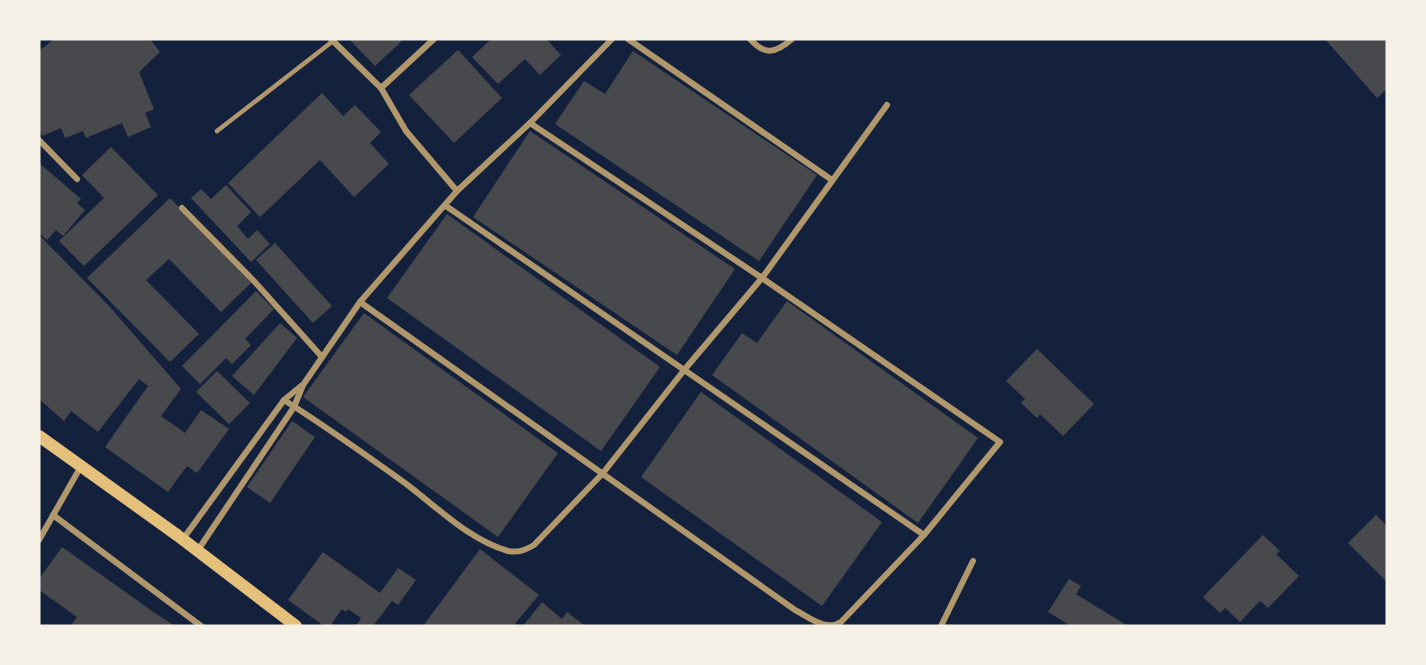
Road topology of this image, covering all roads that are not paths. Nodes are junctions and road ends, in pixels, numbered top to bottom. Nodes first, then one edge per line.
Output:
1 (434, 39) edge
2 (612, 39) edge
3 (628, 39) edge
4 (750, 39) edge
5 (792, 39) edge
6 (332, 40) edge
7 (381, 88) junction
8 (887, 105) dead end
9 (530, 123) junction
10 (217, 131) dead end
11 (39, 140) edge
12 (77, 179) dead end
13 (832, 180) junction
14 (457, 191) junction
15 (446, 206) junction
16 (182, 208) dead end
17 (762, 278) junction
18 (360, 302) junction
19 (322, 357) junction
20 (685, 369) junction
21 (303, 385) junction
22 (284, 400) junction
23 (294, 407) junction
24 (39, 436) edge
25 (80, 468) junction
26 (603, 473) junction
27 (53, 515) junction
28 (924, 535) junction
29 (39, 540) edge
30 (183, 540) junction
31 (197, 551) junction
32 (973, 561) dead end
33 (201, 626) edge
34 (296, 626) edge
35 (941, 626) edge

1 - 7 street
2 - 9 street
3 - 13 street
4 - 5 street
6 - 7 street
6 - 10 lane
7 - 14 street
8 - 13 street
9 - 14 street
9 - 17 street
11 - 12 street
13 - 17 street
14 - 15 street
15 - 18 street
15 - 20 street
16 - 19 street
17 - 20 street
17 - 28 street
18 - 19 street
18 - 26 street
19 - 21 street
20 - 26 street
20 - 28 street
21 - 22 street
21 - 23 street
22 - 23 street
22 - 30 street
23 - 26 street
23 - 31 street
24 - 25 main road
25 - 27 street
25 - 30 main road
26 - 28 street
27 - 29 street
27 - 33 street
30 - 31 main road
31 - 34 main road
32 - 35 street

